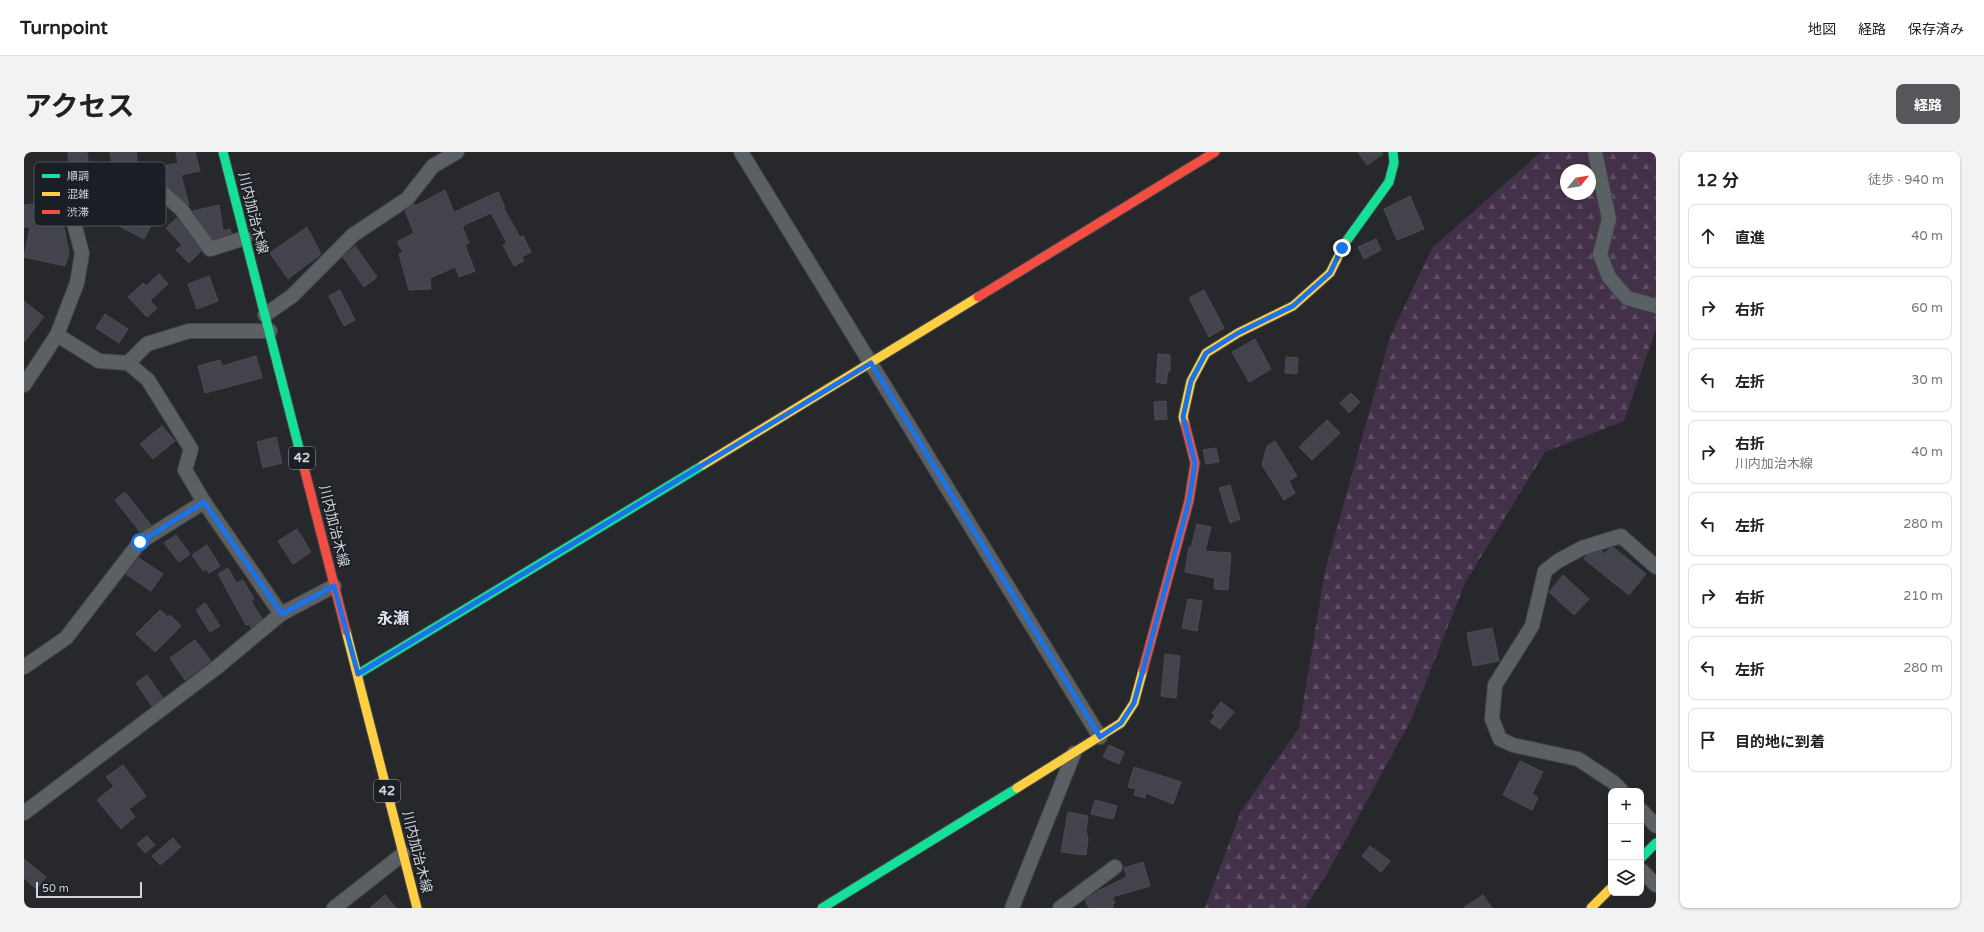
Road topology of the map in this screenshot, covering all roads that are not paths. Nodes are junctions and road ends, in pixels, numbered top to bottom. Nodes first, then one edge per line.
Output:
1 (223, 152) edge
2 (458, 152) edge
3 (741, 152) edge
4 (1215, 152) edge
5 (1393, 152) edge
6 (1595, 152) edge
7 (166, 196) edge
8 (75, 226) edge
9 (245, 238) junction
10 (1656, 306) edge
11 (265, 315) junction
12 (270, 331) junction
13 (57, 334) junction
14 (128, 363) junction
15 (871, 363) junction
16 (24, 385) edge
17 (204, 502) junction
18 (1656, 568) edge
19 (334, 586) junction
20 (282, 614) junction
21 (24, 667) edge
22 (358, 674) junction
23 (1100, 737) junction
24 (1074, 753) junction
25 (1619, 788) edge
26 (24, 813) edge
27 (1644, 813) edge
28 (1656, 826) edge
29 (1656, 843) edge
30 (403, 854) junction
31 (1644, 855) edge
32 (1115, 867) dead end
33 (1644, 873) edge
34 (1656, 885) edge
35 (1608, 891) edge
36 (334, 908) edge
37 (417, 908) edge
38 (822, 908) edge
39 (1012, 908) edge
40 (1060, 908) edge
41 (1591, 908) edge

1 - 9 street, 川内加治木線 / 42
2 - 11 street
3 - 15 street
4 - 15 street
5 - 23 street
6 - 10 street
7 - 9 street
8 - 13 street
9 - 11 street, 川内加治木線 / 42
11 - 12 street, 川内加治木線 / 42
12 - 14 street
12 - 19 street, 川内加治木線 / 42
13 - 14 street
13 - 16 street
14 - 17 street
15 - 22 street
15 - 23 street
17 - 20 street
17 - 21 street
18 - 25 street
19 - 20 street
19 - 22 street, 川内加治木線 / 42
20 - 26 street
22 - 30 street, 川内加治木線 / 42
23 - 24 street
24 - 38 street
24 - 39 street
27 - 28 street
29 - 31 street
30 - 36 street
30 - 37 street, 川内加治木線 / 42
32 - 40 street
33 - 34 street
35 - 41 street

